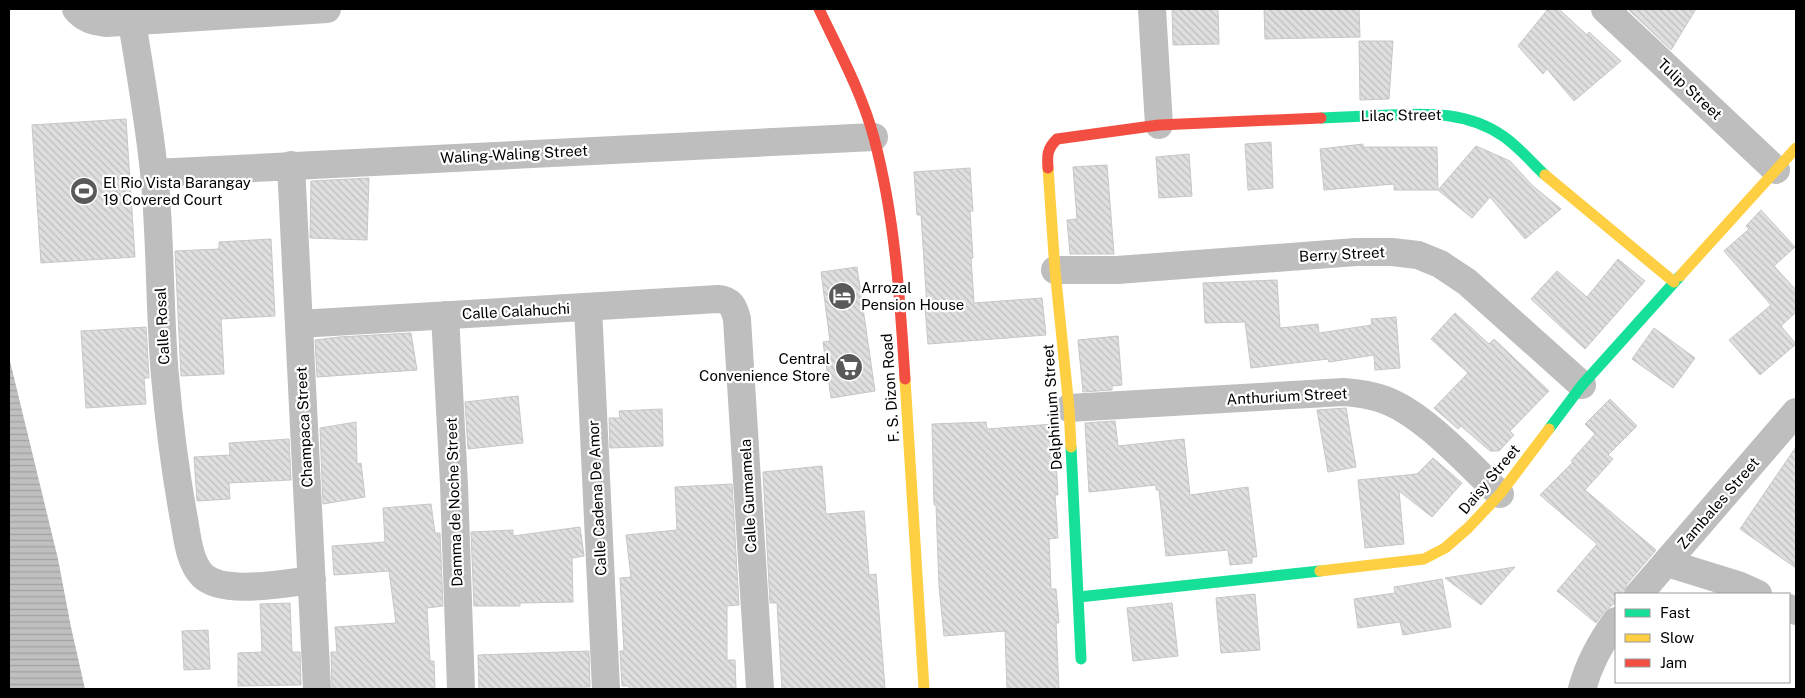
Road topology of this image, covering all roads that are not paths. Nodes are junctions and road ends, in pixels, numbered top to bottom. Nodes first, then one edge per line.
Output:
1 (76, 9) edge
2 (327, 9) edge
3 (819, 9) edge
4 (1152, 9) edge
5 (1604, 9) edge
6 (216, 12) edge
7 (132, 22) junction
8 (1159, 126) junction
9 (874, 137) junction
10 (1796, 148) edge
11 (1047, 153) joint
12 (291, 165) junction
13 (1776, 170) junction
14 (154, 173) junction
15 (1055, 270) junction
16 (1674, 282) junction
17 (732, 304) joint
18 (588, 307) junction
19 (445, 315) junction
20 (299, 324) junction
21 (1582, 385) junction
22 (1069, 408) junction
23 (1796, 412) edge
24 (1500, 494) junction
25 (1667, 563) junction
26 (312, 580) junction
27 (1640, 593) edge
28 (1756, 593) edge
29 (1079, 597) junction
30 (1615, 622) edge
31 (1081, 659) dead end
32 (317, 689) edge
33 (461, 689) edge
34 (606, 689) edge
35 (760, 689) edge
36 (924, 689) edge
37 (1582, 689) edge

1 - 7 street
2 - 6 street
3 - 9 street, F. S. Dizon Road
4 - 8 street
5 - 13 street, Tulip Street
6 - 7 street
7 - 14 street, Calle Rosal
8 - 11 street, Lilac Street
8 - 16 street, Lilac Street
9 - 12 street, Waling-Waling Street
9 - 36 street, F. S. Dizon Road
10 - 13 street, Daisy Street
11 - 15 street, Delphinium Street
12 - 14 street, Waling-Waling Street
12 - 20 street, Champaca Street
13 - 16 street, Daisy Street
14 - 26 street, Calle Rosal
15 - 21 street, Berry Street
15 - 22 street, Delphinium Street
16 - 21 street, Daisy Street
17 - 18 street, Calle Calahuchi
17 - 35 street, Calle Gumamela
18 - 19 street, Calle Calahuchi
18 - 34 street, Calle Cadena De Amor
19 - 20 street, Calle Calahuchi
19 - 33 street, Damma de Noche Street
20 - 26 street, Champaca Street
21 - 24 street, Daisy Street
22 - 24 street, Anthurium Street
22 - 29 street, Delphinium Street
23 - 25 street, Zambales Street
24 - 29 street, Daisy Street
25 - 27 street, Zambales Street
25 - 28 street
26 - 32 street, Champaca Street
29 - 31 street, Delphinium Street
30 - 37 street

